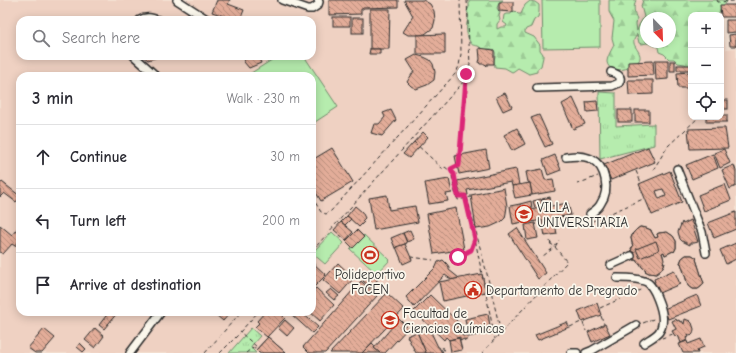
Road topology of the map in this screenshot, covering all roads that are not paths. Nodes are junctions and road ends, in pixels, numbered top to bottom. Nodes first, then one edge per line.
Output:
1 (177, 0) edge
2 (318, 0) edge
3 (286, 1) edge
4 (202, 16) edge
5 (138, 60) edge
6 (152, 72) edge
7 (611, 72) dead end
8 (537, 88) dead end
9 (566, 156) dead end
10 (677, 169) dead end
11 (591, 217) road end
12 (706, 253) dead end
13 (631, 256) dead end
14 (611, 265) dead end
15 (617, 278) dead end
16 (158, 316) edge
17 (640, 324) road end
18 (644, 343) dead end
19 (571, 352) edge
20 (130, 353) edge
21 (577, 353) edge
22 (586, 353) edge

1 - 4 lane
2 - 3 lane
5 - 6 lane
7 - 8 lane
9 - 11 lane
10 - 12 lane
13 - 14 lane
15 - 18 lane
16 - 20 lane
17 - 22 lane
19 - 21 lane

